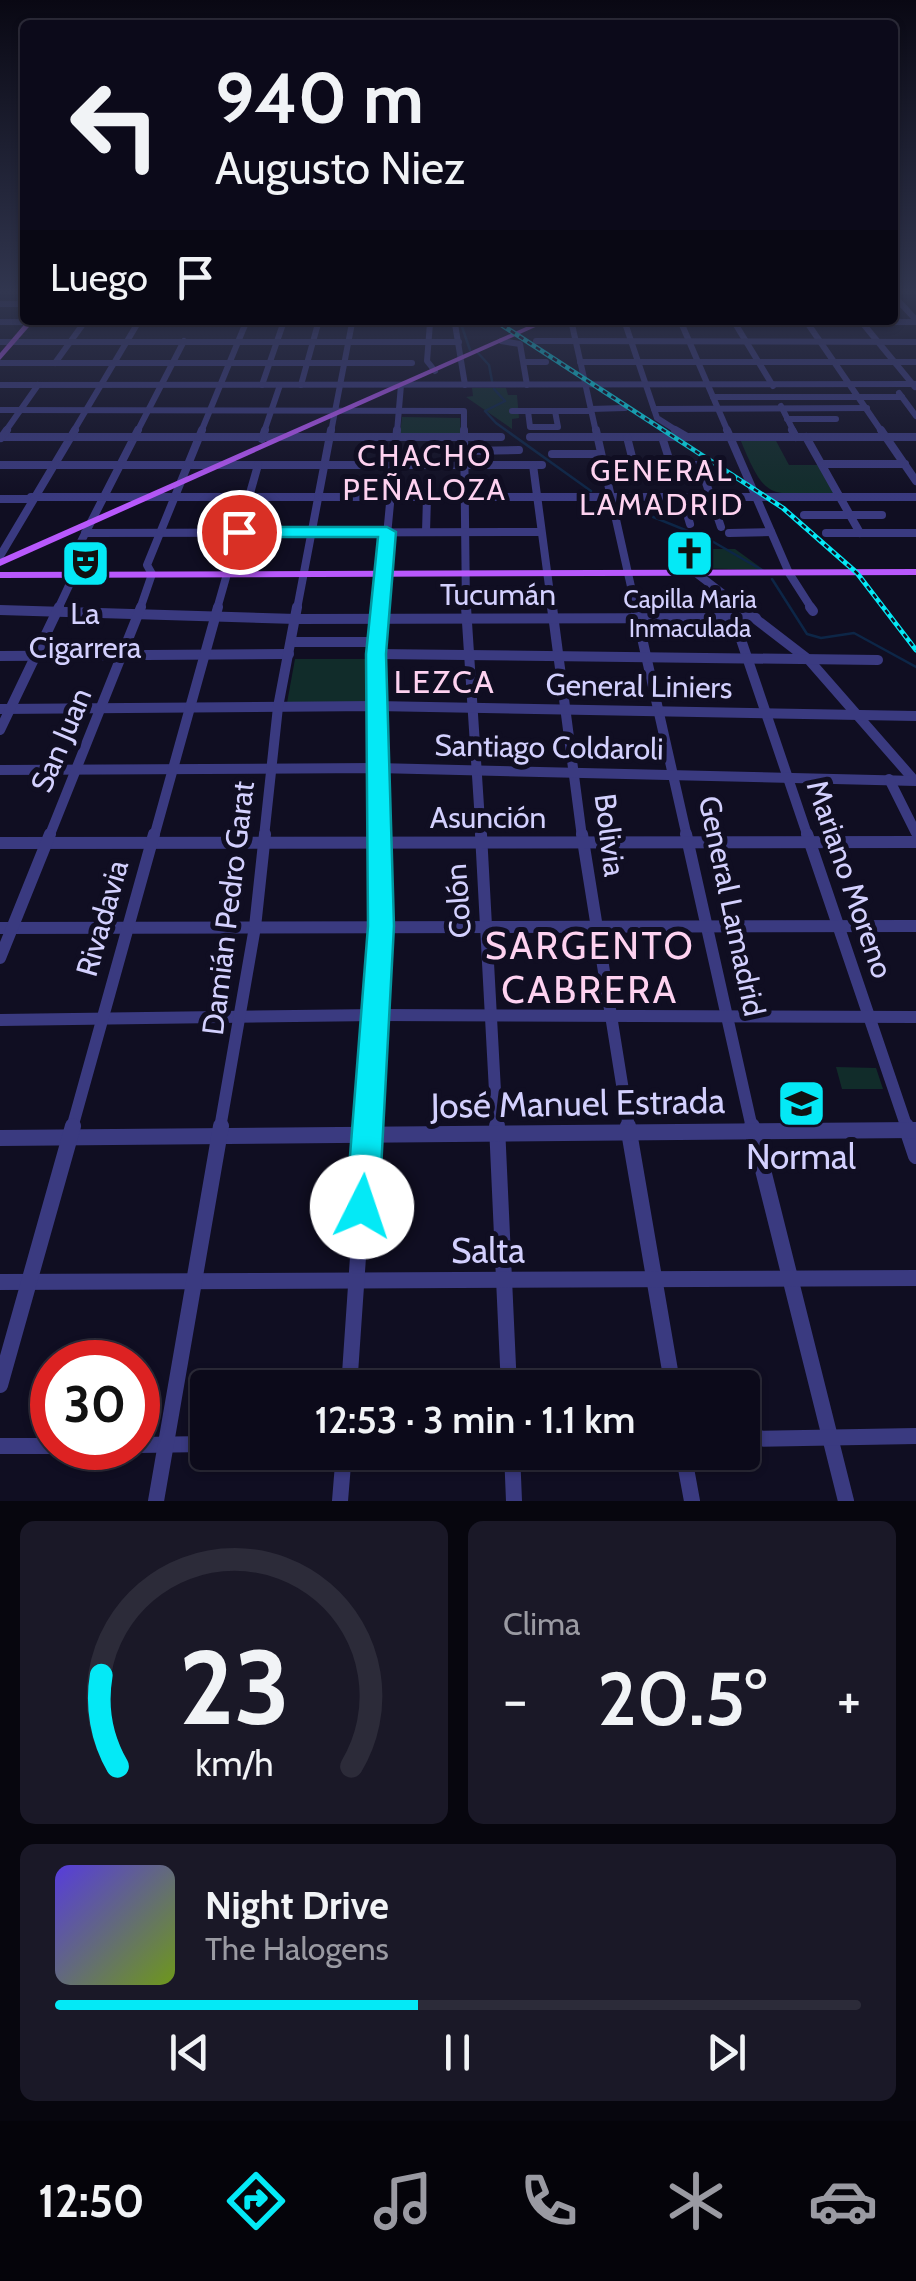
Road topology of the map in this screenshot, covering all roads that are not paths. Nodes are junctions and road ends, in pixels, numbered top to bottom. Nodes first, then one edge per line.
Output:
1 (113, 363) edge
2 (173, 363) edge
3 (230, 363) edge
4 (270, 363) edge
5 (308, 363) edge
6 (345, 363) edge
7 (429, 363) edge
8 (452, 363) edge
9 (461, 363) edge
10 (524, 363) edge
11 (580, 363) edge
12 (638, 363) edge
13 (698, 363) edge
14 (757, 363) edge
15 (836, 363) edge
16 (869, 363) edge
17 (898, 363) edge
18 (435, 371) junction
19 (584, 375) junction
20 (162, 384) junction
21 (401, 384) junction
22 (646, 384) junction
23 (708, 384) junction
24 (769, 384) junction
25 (851, 384) junction
26 (889, 384) junction
27 (0, 385) edge
28 (38, 385) junction
29 (100, 385) junction
30 (221, 385) junction
31 (262, 385) junction
32 (280, 385) junction
33 (301, 385) junction
34 (340, 385) junction
35 (464, 385) junction
36 (527, 385) junction
37 (537, 385) junction
38 (585, 385) junction
39 (600, 385) junction
40 (915, 386) edge
41 (778, 396) junction
42 (713, 397) junction
43 (859, 397) junction
44 (902, 397) junction
45 (625, 408) dead end
46 (718, 408) junction
47 (782, 408) junction
48 (867, 408) junction
49 (86, 409) junction
50 (149, 409) junction
51 (212, 409) junction
52 (272, 409) junction
53 (347, 409) junction
54 (654, 409) junction
55 (0, 410) edge
56 (20, 410) junction
57 (399, 410) junction
58 (555, 410) junction
59 (591, 410) junction
60 (512, 411) dead end
61 (528, 411) junction
62 (541, 411) junction
63 (336, 412) junction
64 (916, 416) edge
65 (836, 419) dead end
66 (788, 420) junction
67 (69, 436) junction
68 (135, 436) junction
69 (200, 436) junction
70 (263, 436) junction
71 (287, 436) junction
72 (916, 436) edge
73 (331, 437) junction
74 (396, 437) junction
75 (502, 437) dead end
76 (530, 437) dead end
77 (597, 437) junction
78 (627, 437) junction
79 (662, 437) junction
80 (688, 437) junction
81 (730, 437) junction
82 (801, 437) junction
83 (888, 437) junction
84 (0, 438) edge
85 (466, 444) junction
86 (260, 450) junction
87 (518, 450) dead end
88 (552, 454) dead end
89 (600, 454) junction
90 (822, 464) junction
91 (905, 464) junction
92 (0, 465) edge
93 (51, 465) junction
94 (121, 465) junction
95 (189, 465) junction
96 (226, 465) junction
97 (258, 465) junction
98 (326, 465) junction
99 (393, 465) junction
100 (467, 465) junction
101 (500, 465) junction
102 (603, 465) junction
103 (634, 465) junction
104 (671, 465) junction
105 (501, 476) dead end
106 (916, 481) edge
107 (181, 485) junction
108 (390, 496) junction
109 (105, 497) junction
110 (151, 497) junction
111 (176, 497) junction
112 (249, 497) junction
113 (320, 497) junction
114 (427, 497) junction
115 (467, 497) junction
116 (537, 497) junction
117 (610, 497) junction
118 (682, 497) junction
119 (711, 497) junction
120 (756, 497) junction
121 (840, 497) junction
122 (916, 497) edge
123 (31, 498) junction
124 (0, 499) edge
125 (24, 509) junction
126 (882, 514) dead end
127 (804, 515) dead end
128 (850, 515) junction
129 (690, 524) dead end
130 (83, 530) junction
131 (239, 532) junction
132 (313, 532) junction
133 (387, 532) junction
134 (426, 532) junction
135 (468, 532) junction
136 (541, 532) junction
137 (771, 532) junction
138 (160, 533) junction
139 (860, 533) junction
140 (916, 533) edge
141 (826, 534) dead end
142 (0, 543) edge
143 (0, 566) edge
144 (71, 572) junction
145 (228, 572) junction
146 (305, 572) junction
147 (384, 572) junction
148 (466, 572) junction
149 (625, 572) junction
150 (916, 572) edge
151 (150, 573) junction
152 (545, 573) junction
153 (696, 573) junction
154 (789, 574) junction
155 (0, 610) edge
156 (58, 610) junction
157 (812, 611) dead end
158 (139, 614) junction
159 (216, 616) junction
160 (756, 618) junction
161 (296, 619) junction
162 (378, 619) junction
163 (638, 619) junction
164 (734, 619) junction
165 (468, 620) junction
166 (554, 620) junction
167 (290, 648) junction
168 (377, 648) junction
169 (205, 654) junction
170 (122, 655) junction
171 (467, 655) junction
172 (0, 656) edge
173 (36, 656) junction
174 (558, 656) junction
175 (648, 656) junction
176 (748, 658) junction
177 (809, 660) junction
178 (878, 660) dead end
179 (376, 706) junction
180 (190, 707) junction
181 (278, 707) junction
182 (101, 708) junction
183 (471, 708) junction
184 (5, 709) edge
185 (566, 709) junction
186 (662, 712) junction
187 (766, 714) junction
188 (860, 716) junction
189 (916, 716) edge
190 (0, 730) edge
191 (173, 768) junction
192 (271, 768) junction
193 (377, 768) junction
194 (76, 769) junction
195 (0, 770) edge
196 (474, 770) junction
197 (574, 772) junction
198 (676, 774) junction
199 (786, 776) junction
200 (889, 779) junction
201 (915, 780) edge
202 (916, 833) edge
203 (264, 842) junction
204 (379, 842) junction
205 (482, 842) junction
206 (584, 842) junction
207 (690, 842) junction
208 (809, 842) junction
209 (916, 842) edge
210 (0, 843) edge
211 (45, 843) junction
212 (152, 843) junction
213 (488, 925) junction
214 (594, 925) junction
215 (381, 926) junction
216 (708, 926) junction
217 (916, 926) edge
218 (255, 927) junction
219 (838, 927) junction
220 (6, 928) edge
221 (128, 928) junction
222 (0, 958) edge
223 (609, 1014) junction
224 (376, 1015) junction
225 (492, 1015) junction
226 (728, 1015) junction
227 (241, 1017) junction
228 (869, 1017) junction
229 (916, 1017) edge
230 (102, 1019) junction
231 (0, 1020) edge
232 (911, 1130) edge
233 (752, 1131) junction
234 (628, 1132) junction
235 (497, 1134) junction
236 (367, 1135) junction
237 (219, 1136) junction
238 (0, 1138) edge
239 (69, 1138) junction
240 (916, 1156) edge
241 (789, 1278) junction
242 (916, 1278) edge
243 (358, 1279) junction
244 (654, 1279) junction
245 (195, 1280) junction
246 (504, 1281) junction
247 (0, 1282) edge
248 (28, 1282) junction
249 (350, 1370) edge
250 (508, 1370) edge
251 (669, 1370) edge
252 (0, 1385) edge
253 (916, 1436) edge
254 (826, 1438) junction
255 (760, 1439) edge
256 (160, 1444) edge
257 (166, 1444) junction
258 (190, 1444) edge
259 (0, 1446) edge
260 (30, 1446) edge
261 (343, 1470) edge
262 (513, 1470) edge
263 (687, 1470) edge
264 (156, 1501) edge
265 (340, 1501) edge
266 (514, 1501) edge
267 (692, 1501) edge
268 (846, 1501) edge

1 - 29 street
2 - 20 street
3 - 30 street, San Juan
4 - 31 street
5 - 33 street
6 - 34 street, Damián Pedro Garat
7 - 18 street
8 - 18 main road
9 - 35 street
10 - 36 street
11 - 19 street, General Lamadrid
12 - 22 street
13 - 23 street
14 - 24 street
15 - 25 street
16 - 26 street
17 - 40 street
18 - 21 main road
19 - 38 street, General Lamadrid
19 - 39 street
20 - 29 street
20 - 30 street
20 - 50 street
21 - 34 street
21 - 35 street
21 - 53 main road
21 - 57 street
22 - 23 street
22 - 39 street
22 - 54 street
23 - 24 street
23 - 42 street
24 - 25 street
24 - 41 street
25 - 26 street
25 - 43 street
26 - 40 street
26 - 44 street
27 - 28 street
28 - 29 street
28 - 56 street
29 - 49 street
30 - 31 street
30 - 51 street, San Juan
31 - 32 street
32 - 33 street
32 - 52 street
33 - 34 street
34 - 63 street, Damián Pedro Garat
35 - 36 street
36 - 37 street
37 - 38 street
37 - 62 street
38 - 39 street
38 - 59 street, General Lamadrid
41 - 42 street
41 - 43 street
41 - 47 street
42 - 46 street
43 - 44 street
43 - 48 street
44 - 64 street
45 - 59 street
46 - 47 street
46 - 54 street
46 - 81 street
47 - 48 street
47 - 66 street
48 - 83 street
49 - 50 street
49 - 56 street
49 - 67 street
50 - 51 street
50 - 68 street
51 - 52 street
51 - 69 street, San Juan
52 - 63 street
52 - 70 street
53 - 57 street
53 - 63 main road
54 - 80 street
55 - 56 street
56 - 84 street
57 - 74 street
57 - 85 street, Colón
58 - 59 street
58 - 61 street
58 - 62 street
59 - 77 street, General Lamadrid
60 - 61 street
61 - 62 street
63 - 71 main road
63 - 73 street, Damián Pedro Garat
65 - 66 street
66 - 82 street
67 - 68 street
67 - 84 street
67 - 93 street
68 - 69 street
68 - 94 street
69 - 70 street
69 - 95 street, San Juan
70 - 71 street
70 - 86 street
71 - 73 street
71 - 86 main road
72 - 83 street
73 - 74 street
73 - 98 street, Damián Pedro Garat
74 - 85 street
74 - 99 street
75 - 85 street
76 - 77 street
77 - 78 street
77 - 89 street, General Lamadrid
78 - 79 street
78 - 103 street
79 - 80 street
79 - 104 street
80 - 81 street
81 - 82 street
81 - 120 street
82 - 83 street
82 - 90 street
83 - 91 street
85 - 87 street
85 - 100 street, Colón
86 - 96 main road
88 - 89 street
89 - 102 street, General Lamadrid
90 - 91 street
90 - 121 street
91 - 106 street
92 - 93 street
93 - 94 street
93 - 123 street
94 - 95 street
94 - 109 street
95 - 96 street
95 - 107 street, San Juan
96 - 97 street
96 - 107 main road
97 - 98 street
97 - 112 street, Rivadavia
98 - 99 street
98 - 113 street, Damián Pedro Garat
99 - 100 street
99 - 108 street
100 - 101 street
100 - 115 street, Colón
101 - 105 street
101 - 116 street, Bolivia
102 - 103 street
102 - 117 street, General Lamadrid
103 - 104 street
104 - 119 street
107 - 110 main road
107 - 111 street, San Juan
108 - 113 street
108 - 114 street
108 - 133 street
109 - 110 street
109 - 123 street
109 - 130 street
110 - 111 street
110 - 130 main road
111 - 112 street
111 - 138 street, San Juan
112 - 113 street
112 - 131 street, Rivadavia
113 - 132 street, Damián Pedro Garat
114 - 115 street
114 - 134 street
115 - 116 street
115 - 135 street, Colón
116 - 117 street
116 - 136 street, Bolivia
117 - 118 street
117 - 149 street, General Lamadrid
118 - 119 street
118 - 129 street
119 - 120 street
119 - 137 street
120 - 121 street
120 - 137 street
121 - 122 street
121 - 128 street
123 - 124 street
123 - 125 street
125 - 142 street
125 - 143 street
126 - 128 street
127 - 128 street
128 - 139 street
130 - 138 street
130 - 143 main road
130 - 144 street
131 - 132 street
131 - 138 street
131 - 145 street, Rivadavia
132 - 133 street
132 - 146 street, Damián Pedro Garat
133 - 134 street
133 - 147 street
134 - 135 street
135 - 136 street
135 - 148 street, Colón
136 - 152 street, Bolivia
137 - 154 street
138 - 151 street, San Juan
139 - 140 street
139 - 141 street
143 - 144 main road
144 - 151 main road
144 - 156 street
145 - 146 main road
145 - 151 main road
145 - 159 street, Rivadavia
146 - 147 main road
146 - 161 street, Damián Pedro Garat
147 - 148 main road
147 - 162 street
148 - 152 main road
148 - 165 street, Colón
149 - 152 main road
149 - 153 main road
149 - 163 street, General Lamadrid
150 - 154 main road
151 - 158 street, San Juan
152 - 166 street, Bolivia
153 - 154 main road
153 - 160 street
154 - 157 street
155 - 156 street, Tucumán
156 - 158 street, Tucumán
156 - 173 street
158 - 159 street, Tucumán
158 - 170 street, San Juan
159 - 161 street, Tucumán
159 - 169 street, Rivadavia
160 - 164 street, Tucumán
160 - 177 street
161 - 162 street, Tucumán
161 - 167 street, Damián Pedro Garat
162 - 165 street, Tucumán
162 - 168 street
163 - 164 street, Tucumán
163 - 166 street, Tucumán
163 - 175 street, General Lamadrid
164 - 176 street, Mariano Moreno
165 - 166 street, Tucumán
165 - 171 street, Colón
166 - 174 street, Bolivia
167 - 168 street
167 - 169 street
167 - 181 street, Damián Pedro Garat
168 - 171 street
168 - 179 street
169 - 170 street
169 - 180 street, Rivadavia
170 - 173 street
170 - 182 street, San Juan
171 - 174 street
171 - 183 street, Colón
172 - 173 street
173 - 184 street
174 - 175 street
174 - 185 street, Bolivia
175 - 176 street
175 - 186 street, General Lamadrid
176 - 177 street
176 - 187 street, Mariano Moreno
177 - 178 street
177 - 188 street
179 - 181 street, General Liniers
179 - 183 street, General Liniers
179 - 193 street
180 - 181 street, General Liniers
180 - 182 street, General Liniers
180 - 191 street, Rivadavia
181 - 192 street, Damián Pedro Garat
182 - 184 street, General Liniers
182 - 194 street, San Juan
183 - 185 street, General Liniers
183 - 196 street, Colón
184 - 190 street
185 - 186 street, General Liniers
185 - 197 street, Bolivia
186 - 187 street, General Liniers
186 - 198 street, General Lamadrid
187 - 188 street, General Liniers
187 - 199 street, Mariano Moreno
188 - 189 street, General Liniers
188 - 201 street
191 - 192 street, Santiago Coldaroli
191 - 194 street, Santiago Coldaroli
191 - 212 street, Rivadavia
192 - 193 street, Santiago Coldaroli
192 - 203 street, Damián Pedro Garat
193 - 196 street, Santiago Coldaroli
193 - 204 street
194 - 195 street, Santiago Coldaroli
194 - 211 street, San Juan
196 - 197 street, Santiago Coldaroli
196 - 205 street, Colón
197 - 198 street, Santiago Coldaroli
197 - 206 street, Bolivia
198 - 199 street, Santiago Coldaroli
198 - 207 street, General Lamadrid
199 - 200 street, Santiago Coldaroli
199 - 208 street, Mariano Moreno
200 - 201 street, Santiago Coldaroli
200 - 202 street
203 - 204 street, Asunción
203 - 212 street, Asunción
203 - 218 street, Damián Pedro Garat
204 - 205 street, Asunción
204 - 215 street
205 - 206 street, Asunción
205 - 213 street, Colón
206 - 207 street, Asunción
206 - 214 street, Bolivia
207 - 208 street, Asunción
207 - 216 street, General Lamadrid
208 - 209 street, Asunción
208 - 219 street, Mariano Moreno
210 - 211 street, Asunción
211 - 212 street, Asunción
211 - 220 street, San Juan
212 - 221 street, Rivadavia
213 - 214 street
213 - 215 street
213 - 225 street, Colón
214 - 216 street
214 - 223 street, Bolivia
215 - 218 street
215 - 224 street
216 - 219 street
216 - 226 street, General Lamadrid
217 - 219 street
218 - 221 street
218 - 227 street, Damián Pedro Garat
219 - 228 street, Mariano Moreno
220 - 221 street
220 - 222 street, San Juan
221 - 230 street, Rivadavia
223 - 225 street
223 - 226 street
223 - 234 street, Bolivia
224 - 225 street
224 - 227 street
224 - 236 street
225 - 235 street, Colón
226 - 228 street
226 - 233 street, General Lamadrid
227 - 230 street
227 - 237 street, Damián Pedro Garat
228 - 229 street
228 - 232 street, Mariano Moreno
230 - 231 street
230 - 239 street, Rivadavia
232 - 233 street, José Manuel Estrada
232 - 240 street, Mariano Moreno
233 - 234 street, José Manuel Estrada
233 - 241 street, General Lamadrid
234 - 235 street, José Manuel Estrada
234 - 244 street, Bolivia
235 - 236 street, José Manuel Estrada
235 - 246 street, Colón
236 - 237 street, José Manuel Estrada
236 - 243 street
237 - 239 street, José Manuel Estrada
237 - 245 street, Damián Pedro Garat
238 - 239 street, José Manuel Estrada
239 - 248 street, Rivadavia
241 - 242 street, Salta
241 - 244 street, Salta
241 - 254 street, General Lamadrid
243 - 245 street, Salta
243 - 246 street, Salta
243 - 249 street
244 - 246 street, Salta
244 - 251 street, Bolivia
245 - 248 street, Salta
245 - 257 street, Damián Pedro Garat
246 - 250 street, Colón
247 - 248 street, Salta
248 - 252 street, Rivadavia
253 - 254 street
254 - 255 street
254 - 268 street, General Lamadrid
256 - 257 street
257 - 258 street
257 - 264 street, Damián Pedro Garat
259 - 260 street
261 - 265 street
262 - 266 street
263 - 267 street

